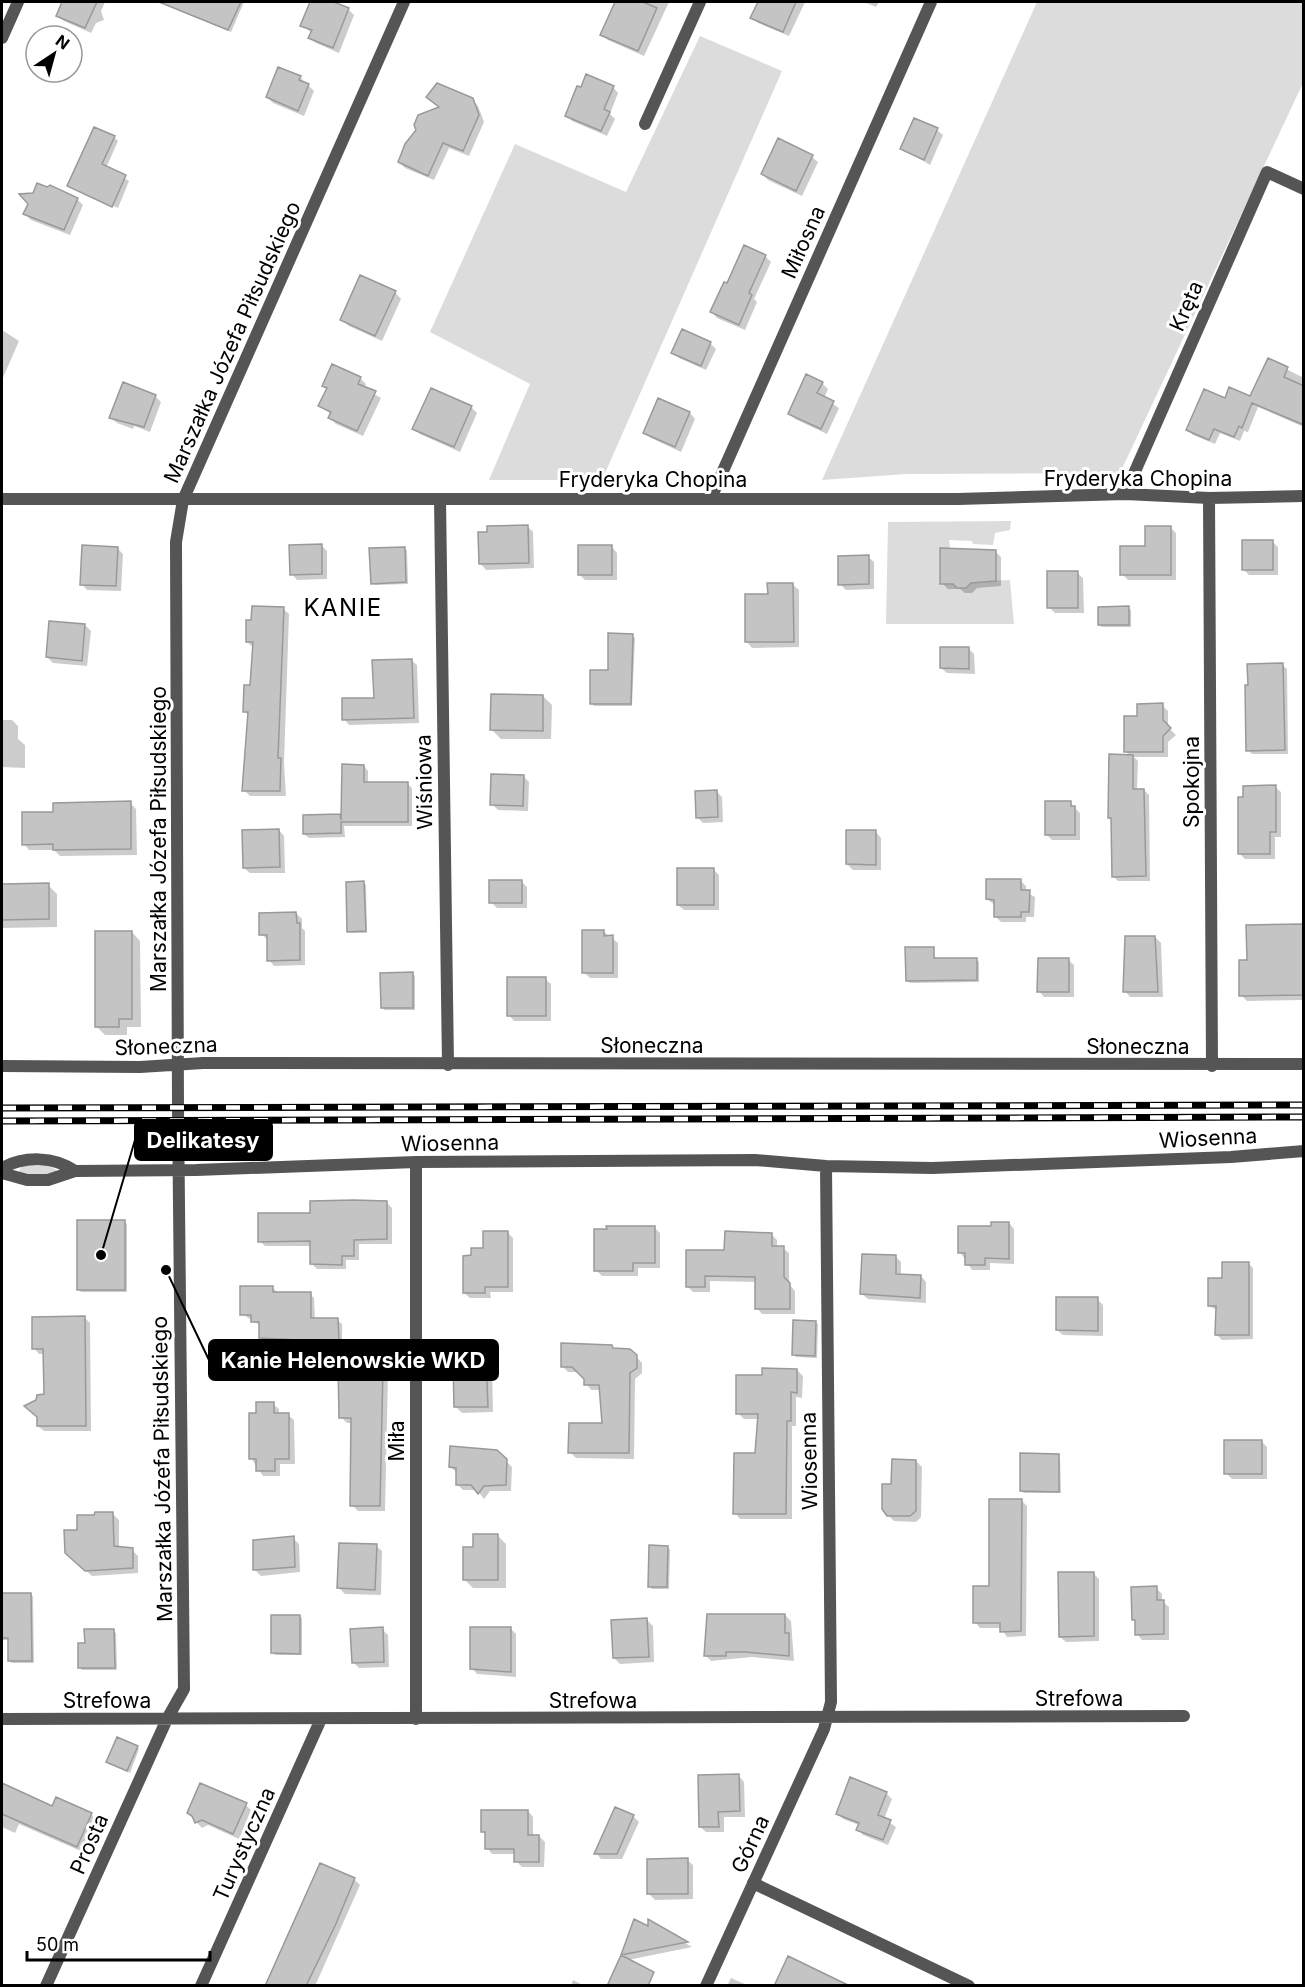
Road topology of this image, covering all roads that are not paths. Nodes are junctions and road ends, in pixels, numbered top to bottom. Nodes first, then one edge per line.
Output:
1 (18, 2) edge
2 (404, 2) edge
3 (700, 2) edge
4 (931, 2) edge
5 (2, 38) edge
6 (645, 124) dead end
7 (1304, 189) edge
8 (1125, 494) junction
9 (1304, 496) edge
10 (711, 498) junction
11 (1209, 498) junction
12 (2, 499) edge
13 (440, 499) junction
14 (183, 500) junction
15 (179, 1064) junction
16 (1304, 1064) edge
17 (448, 1065) junction
18 (2, 1066) edge
19 (1212, 1066) junction
20 (1304, 1151) edge
21 (416, 1162) junction
22 (826, 1166) junction
23 (2, 1171) edge
24 (75, 1171) junction
25 (179, 1171) junction
26 (1184, 1716) dead end
27 (2, 1719) edge
28 (167, 1719) junction
29 (321, 1719) junction
30 (416, 1719) junction
31 (828, 1719) junction
32 (753, 1882) junction
33 (46, 1986) edge
34 (201, 1986) edge
35 (706, 1986) edge
36 (969, 1986) edge

1 - 5 street
2 - 14 street, Marszałka Józefa Piłsudskiego
3 - 6 street
4 - 10 street, Miłosna
7 - 8 street, Kręta
8 - 10 street, Fryderyka Chopina
8 - 11 street, Fryderyka Chopina
9 - 11 street, Fryderyka Chopina
10 - 13 street, Fryderyka Chopina
11 - 19 street, Spokojna
12 - 14 street, Fryderyka Chopina
13 - 14 street, Fryderyka Chopina
13 - 17 street, Wiśniowa
14 - 15 street, Marszałka Józefa Piłsudskiego
15 - 17 street, Słoneczna
15 - 18 street, Słoneczna
15 - 25 street, Marszałka Józefa Piłsudskiego
16 - 19 street, Słoneczna
17 - 19 street, Słoneczna
20 - 22 street, Wiosenna
21 - 22 street, Wiosenna
21 - 25 street, Wiosenna
21 - 30 street, Miła
22 - 31 street, Wiosenna
23 - 24 street, Wiosenna
23 - 24 street, Wiosenna
24 - 25 street, Wiosenna
25 - 28 street, Marszałka Józefa Piłsudskiego
26 - 31 street, Strefowa
27 - 28 street, Strefowa
28 - 29 street, Strefowa
28 - 33 street, Prosta
29 - 30 street, Strefowa
29 - 34 street, Turystyczna
30 - 31 street, Strefowa
31 - 32 street, Górna
32 - 35 street, Górna
32 - 36 street

